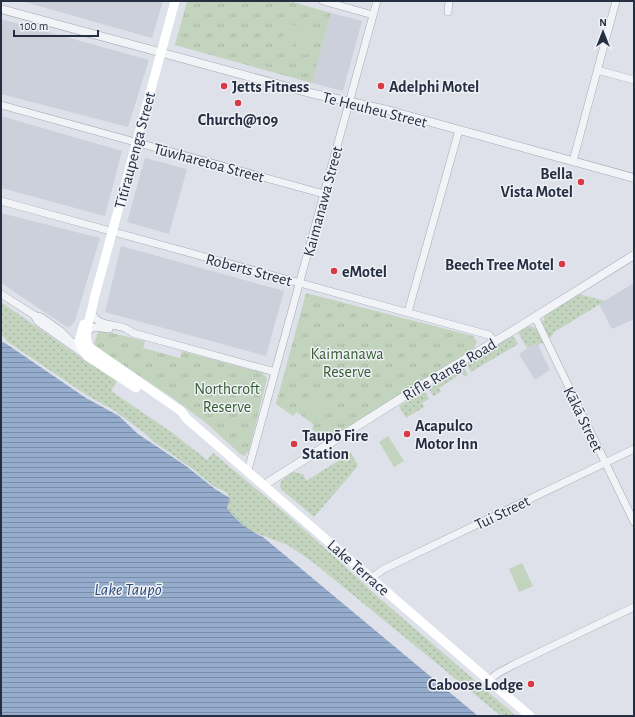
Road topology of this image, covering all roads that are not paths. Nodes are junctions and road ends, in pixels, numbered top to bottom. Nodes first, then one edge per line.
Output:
1 (175, 1) edge
2 (323, 1) edge
3 (377, 1) edge
4 (449, 1) edge
5 (616, 1) edge
6 (1, 9) edge
7 (448, 12) dead end
8 (373, 15) junction
9 (160, 53) junction
10 (598, 70) junction
11 (634, 80) edge
12 (349, 102) junction
13 (1, 105) edge
14 (459, 130) junction
15 (136, 142) junction
16 (573, 161) junction
17 (634, 178) edge
18 (324, 194) junction
19 (1, 201) edge
20 (112, 231) junction
21 (634, 255) edge
22 (299, 283) junction
23 (1, 294) edge
24 (94, 299) junction
25 (408, 312) junction
26 (92, 313) junction
27 (34, 315) junction
28 (535, 317) junction
29 (84, 330) junction
30 (133, 333) junction
31 (66, 335) junction
32 (495, 342) junction
33 (80, 345) junction
34 (86, 355) junction
35 (275, 372) junction
36 (130, 376) junction
37 (187, 418) junction
38 (634, 449) edge
39 (606, 463) junction
40 (248, 470) junction
41 (264, 484) junction
42 (634, 522) edge
43 (372, 578) junction
44 (634, 606) edge
45 (489, 680) junction
46 (530, 716) edge

1 - 9 main road, Tītīraupenga Street
2 - 8 street
3 - 8 street, Kaimanawa Street
4 - 7 street
5 - 10 street
6 - 9 street, Te Heuheu Street
8 - 12 street, Kaimanawa Street
9 - 12 street, Te Heuheu Street
9 - 15 main road, Tītīraupenga Street
10 - 11 street
10 - 16 street
12 - 14 street, Te Heuheu Street
12 - 18 street, Kaimanawa Street
13 - 15 street, Tūwharetoa Street
14 - 16 street, Te Heuheu Street
14 - 25 street
15 - 18 street, Tūwharetoa Street
15 - 20 main road, Tītīraupenga Street
16 - 17 street, Te Heuheu Street
18 - 22 street, Kaimanawa Street
19 - 20 street, Roberts Street
20 - 22 street, Roberts Street
20 - 24 main road, Tītīraupenga Street
21 - 28 street, Rifle Range Road
22 - 25 street, Roberts Street
22 - 35 street, Kaimanawa Street
23 - 27 street, Lake Terrace
24 - 26 main road, Tītīraupenga Street
24 - 29 main road, Tītīraupenga Street
25 - 32 street, Roberts Street
26 - 29 main road, Tītīraupenga Street
26 - 30 street
27 - 31 street, Lake Terrace
27 - 34 street, Lake Terrace
28 - 32 street, Rifle Range Road
28 - 39 street, Kākā Street
29 - 30 street
29 - 31 street
29 - 33 main road, Tītīraupenga Street
29 - 36 main road, Lake Terrace
30 - 35 street
31 - 33 street, Lake Terrace
32 - 41 street, Rifle Range Road
33 - 34 main road, Lake Terrace
33 - 36 street, Lake Terrace
34 - 37 main road, Lake Terrace
35 - 40 street, Kaimanawa Street
36 - 37 main road, Lake Terrace
37 - 40 main road, Lake Terrace
38 - 39 street, Tui Street
39 - 42 street, Kākā Street
39 - 43 street, Tui Street
40 - 41 main road, Lake Terrace
41 - 43 main road, Lake Terrace
43 - 45 main road, Lake Terrace
44 - 45 street
45 - 46 main road, Lake Terrace

